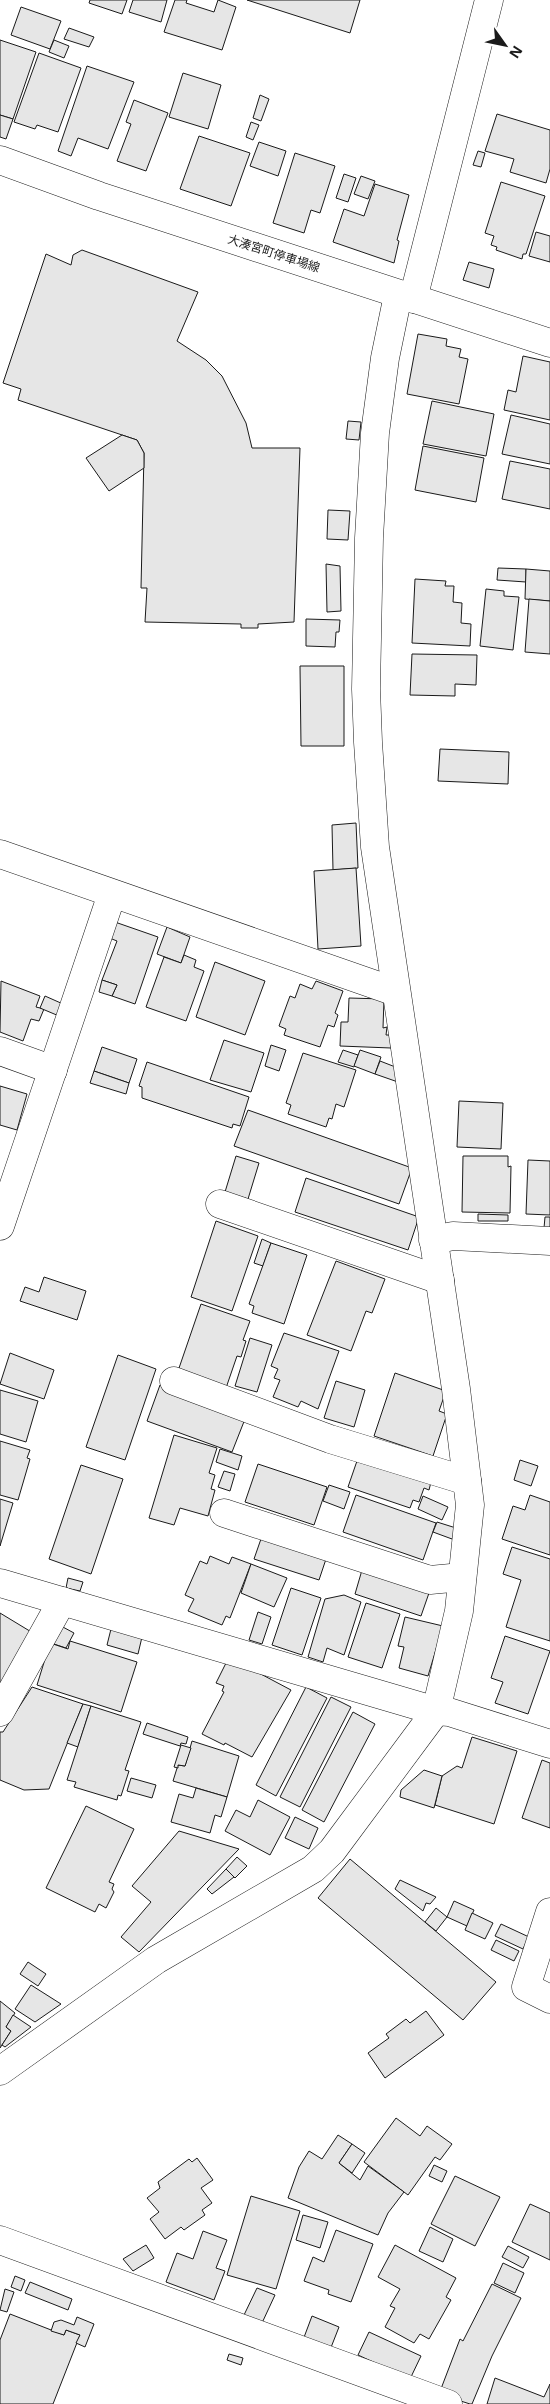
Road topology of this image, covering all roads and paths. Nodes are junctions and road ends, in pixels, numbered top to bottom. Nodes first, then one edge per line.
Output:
1 (489, 0) edge
2 (0, 160) edge
3 (406, 297) junction
4 (550, 342) edge
5 (0, 854) edge
6 (112, 894) junction
7 (396, 992) junction
8 (0, 1051) edge
9 (53, 1070) junction
10 (220, 1204) dead end
11 (0, 1226) edge
12 (433, 1240) junction
13 (550, 1241) edge
14 (440, 1280) junction
15 (174, 1381) dead end
16 (467, 1480) junction
17 (224, 1513) dead end
18 (462, 1577) junction
19 (0, 1583) edge
20 (62, 1601) junction
21 (436, 1711) junction
22 (0, 1712) edge
23 (550, 1744) edge
24 (550, 1912) edge
25 (550, 1999) edge
26 (0, 2071) edge
27 (0, 2240) edge
28 (430, 2401) edge

1 - 3 street
2 - 3 street, 大湊宮町停車場線
3 - 4 street, 大湊宮町停車場線
3 - 7 street
5 - 6 street
6 - 7 street
6 - 9 street
7 - 12 street
8 - 9 street
9 - 11 street
10 - 14 street
12 - 13 street
12 - 14 street
14 - 16 street
15 - 16 street
16 - 18 street
17 - 18 street
18 - 21 street
19 - 20 street
20 - 21 street
20 - 22 street
21 - 23 street
21 - 26 street
24 - 25 street
27 - 28 street

